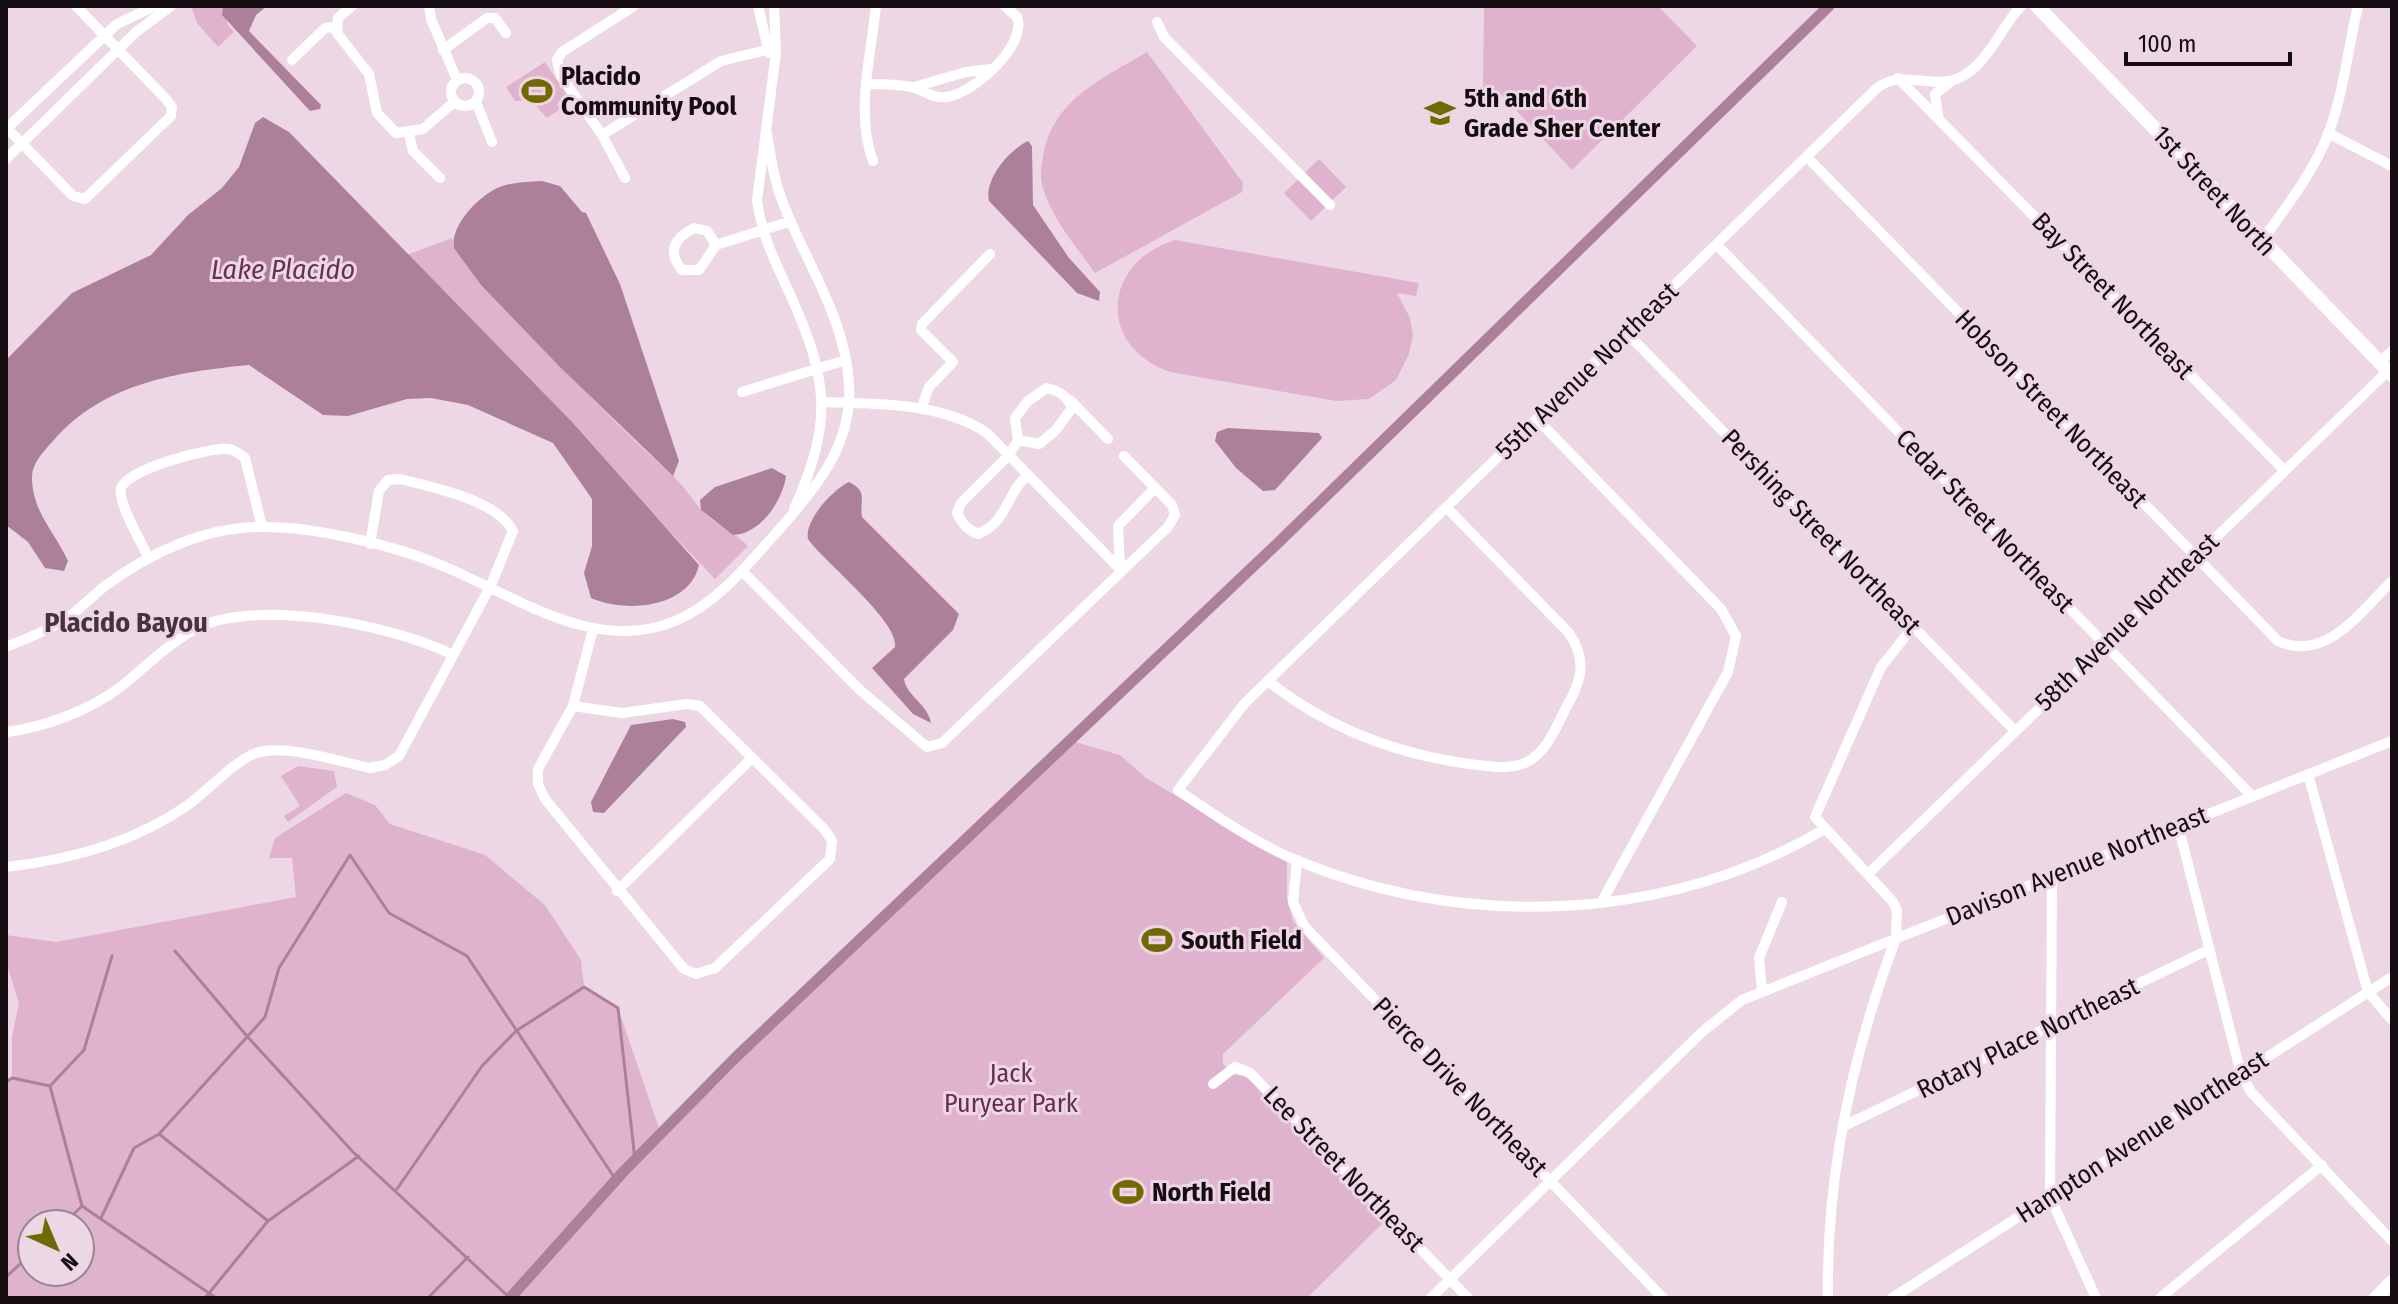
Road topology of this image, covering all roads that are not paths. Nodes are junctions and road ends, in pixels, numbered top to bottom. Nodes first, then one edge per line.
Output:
1 (76, 6) edge
2 (155, 6) edge
3 (171, 6) edge
4 (352, 6) edge
5 (429, 6) edge
6 (634, 6) edge
7 (758, 6) edge
8 (774, 6) edge
9 (876, 6) edge
10 (1005, 6) edge
11 (2021, 6) edge
12 (2037, 6) edge
13 (2358, 6) edge
14 (1157, 22) dead end
15 (335, 27) junction
16 (506, 33) dead end
17 (104, 35) junction
18 (776, 39) junction
19 (118, 50) junction
20 (443, 50) junction
21 (767, 50) junction
22 (292, 60) dead end
23 (773, 62) junction
24 (990, 69) junction
25 (1898, 78) junction
26 (457, 80) junction
27 (1952, 81) junction
28 (868, 84) junction
29 (914, 87) junction
30 (454, 102) junction
31 (476, 102) junction
32 (1944, 123) junction
33 (6, 128) edge
34 (2328, 133) junction
35 (409, 134) junction
36 (767, 134) junction
37 (602, 135) junction
38 (492, 142) dead end
39 (22, 144) junction
40 (1807, 157) junction
41 (6, 159) edge
42 (873, 161) dead end
43 (2392, 166) edge
44 (440, 178) dead end
45 (625, 178) dead end
46 (1330, 205) dead end
47 (791, 221) junction
48 (762, 230) junction
49 (2261, 242) junction
50 (716, 245) junction
51 (1717, 245) junction
52 (990, 254) dead end
53 (1627, 333) junction
54 (2392, 351) edge
55 (846, 360) junction
56 (818, 368) junction
57 (2386, 370) edge
58 (742, 392) dead end
59 (1069, 399) junction
60 (822, 402) junction
61 (849, 403) junction
62 (921, 409) junction
63 (1537, 419) junction
64 (1108, 439) dead end
65 (1018, 440) junction
66 (1009, 455) junction
67 (1124, 456) dead end
68 (2283, 469) junction
69 (1028, 475) junction
70 (1155, 488) junction
71 (1446, 507) junction
72 (790, 518) junction
73 (262, 527) junction
74 (370, 544) junction
75 (148, 557) junction
76 (2193, 557) junction
77 (1120, 569) junction
78 (742, 571) junction
79 (2392, 581) edge
80 (491, 585) junction
81 (1913, 627) junction
82 (593, 629) junction
83 (2104, 644) junction
84 (6, 647) edge
85 (453, 655) junction
86 (1268, 681) junction
87 (573, 706) junction
88 (2015, 731) junction
89 (6, 732) edge
90 (2392, 741) edge
91 (751, 759) junction
92 (2308, 774) junction
93 (2252, 796) junction
94 (2178, 825) junction
95 (1825, 829) junction
96 (1297, 860) junction
97 (6, 867) edge
98 (1868, 874) junction
99 (2052, 876) junction
100 (617, 891) junction
101 (1601, 903) junction
102 (1790, 920) dead end
103 (1896, 938) junction
104 (2208, 950) junction
105 (2392, 977) edge
106 (1762, 990) junction
107 (2368, 992) junction
108 (2392, 1020) edge
109 (2052, 1028) junction
110 (2241, 1074) junction
111 (1213, 1084) dead end
112 (1846, 1125) junction
113 (2322, 1165) junction
114 (1552, 1181) junction
115 (2050, 1197) junction
116 (2392, 1241) edge
117 (1450, 1280) junction
118 (2392, 1282) edge
119 (1431, 1298) edge
120 (1468, 1298) edge
121 (1663, 1298) edge
122 (1828, 1298) edge
123 (1892, 1298) edge
124 (2096, 1298) edge
125 (2160, 1298) edge
126 (2376, 1298) edge

1 - 17 street
2 - 17 street
3 - 19 street
4 - 15 street
5 - 20 street
6 - 37 street
7 - 21 street
8 - 18 street
9 - 28 street
10 - 24 street
11 - 27 street
12 - 49 street, 1st Street North
13 - 34 street
14 - 46 street
15 - 22 street
15 - 35 street
16 - 20 street
17 - 19 street
17 - 33 street
18 - 21 street
18 - 23 street
19 - 39 street
19 - 39 street
20 - 26 street
21 - 23 street
21 - 37 street
23 - 36 street
24 - 29 street
24 - 29 street
25 - 27 street
25 - 32 street, Bay Street Northeast
25 - 40 street, 55th Avenue Northeast
26 - 30 street
26 - 31 street
27 - 32 street
28 - 29 street
28 - 42 street
30 - 31 street
30 - 35 street
31 - 38 street
32 - 68 street, Bay Street Northeast
33 - 39 street
34 - 43 street
34 - 49 street
35 - 44 street
36 - 47 street
36 - 48 street
37 - 45 street
39 - 41 street
40 - 51 street, 55th Avenue Northeast
40 - 76 street, Hobson Street Northeast
47 - 48 street
47 - 55 street
48 - 50 street
48 - 56 street
49 - 57 street, 1st Street North
50 - 50 street
51 - 53 street, 55th Avenue Northeast
51 - 83 street, Cedar Street Northeast
52 - 62 street
53 - 63 street, 55th Avenue Northeast
53 - 81 street, Pershing Street Northeast
54 - 57 street, 58th Avenue Northeast
55 - 56 street
55 - 61 street
56 - 58 street
56 - 60 street
57 - 68 street, 58th Avenue Northeast
59 - 64 street
59 - 65 street
59 - 65 street
60 - 61 street
60 - 72 street
61 - 62 street
61 - 72 street
62 - 66 street
63 - 71 street, 55th Avenue Northeast
63 - 101 street
65 - 66 street
66 - 69 street
66 - 69 street
67 - 70 street
68 - 76 street, 58th Avenue Northeast
69 - 77 street
70 - 77 street
70 - 77 street
71 - 86 street, 55th Avenue Northeast
71 - 86 street
72 - 78 street
73 - 74 street
73 - 75 street
73 - 75 street
74 - 80 street
74 - 80 street
75 - 84 street
76 - 79 street, Hobson Street Northeast
76 - 83 street, 58th Avenue Northeast
77 - 78 street
78 - 82 street
80 - 82 street
80 - 85 street
81 - 88 street, Pershing Street Northeast
81 - 95 street
82 - 87 street
83 - 88 street, 58th Avenue Northeast
83 - 93 street, Cedar Street Northeast
85 - 89 street
85 - 97 street
86 - 96 street, 55th Avenue Northeast
87 - 91 street
87 - 100 street
88 - 98 street, 58th Avenue Northeast
90 - 92 street, Davison Avenue Northeast
91 - 100 street
91 - 100 street
92 - 93 street, Davison Avenue Northeast
92 - 107 street
93 - 94 street, Davison Avenue Northeast
94 - 99 street, Davison Avenue Northeast
94 - 104 street
95 - 98 street
95 - 101 street
96 - 101 street
96 - 114 street, Pierce Drive Northeast
98 - 103 street
99 - 103 street, Davison Avenue Northeast
99 - 109 street
102 - 106 street
103 - 106 street, Davison Avenue Northeast
103 - 112 street
104 - 109 street, Rotary Place Northeast
104 - 110 street
105 - 107 street, Hampton Avenue Northeast
106 - 114 street
107 - 108 street
107 - 110 street, Hampton Avenue Northeast
109 - 112 street, Rotary Place Northeast
109 - 115 street
110 - 113 street
110 - 115 street, Hampton Avenue Northeast
111 - 117 street, Lee Street Northeast
112 - 122 street
113 - 116 street
113 - 125 street
114 - 117 street
114 - 121 street, Pierce Drive Northeast
115 - 123 street, Hampton Avenue Northeast
115 - 124 street
117 - 119 street
117 - 120 street, Lee Street Northeast
118 - 126 street

